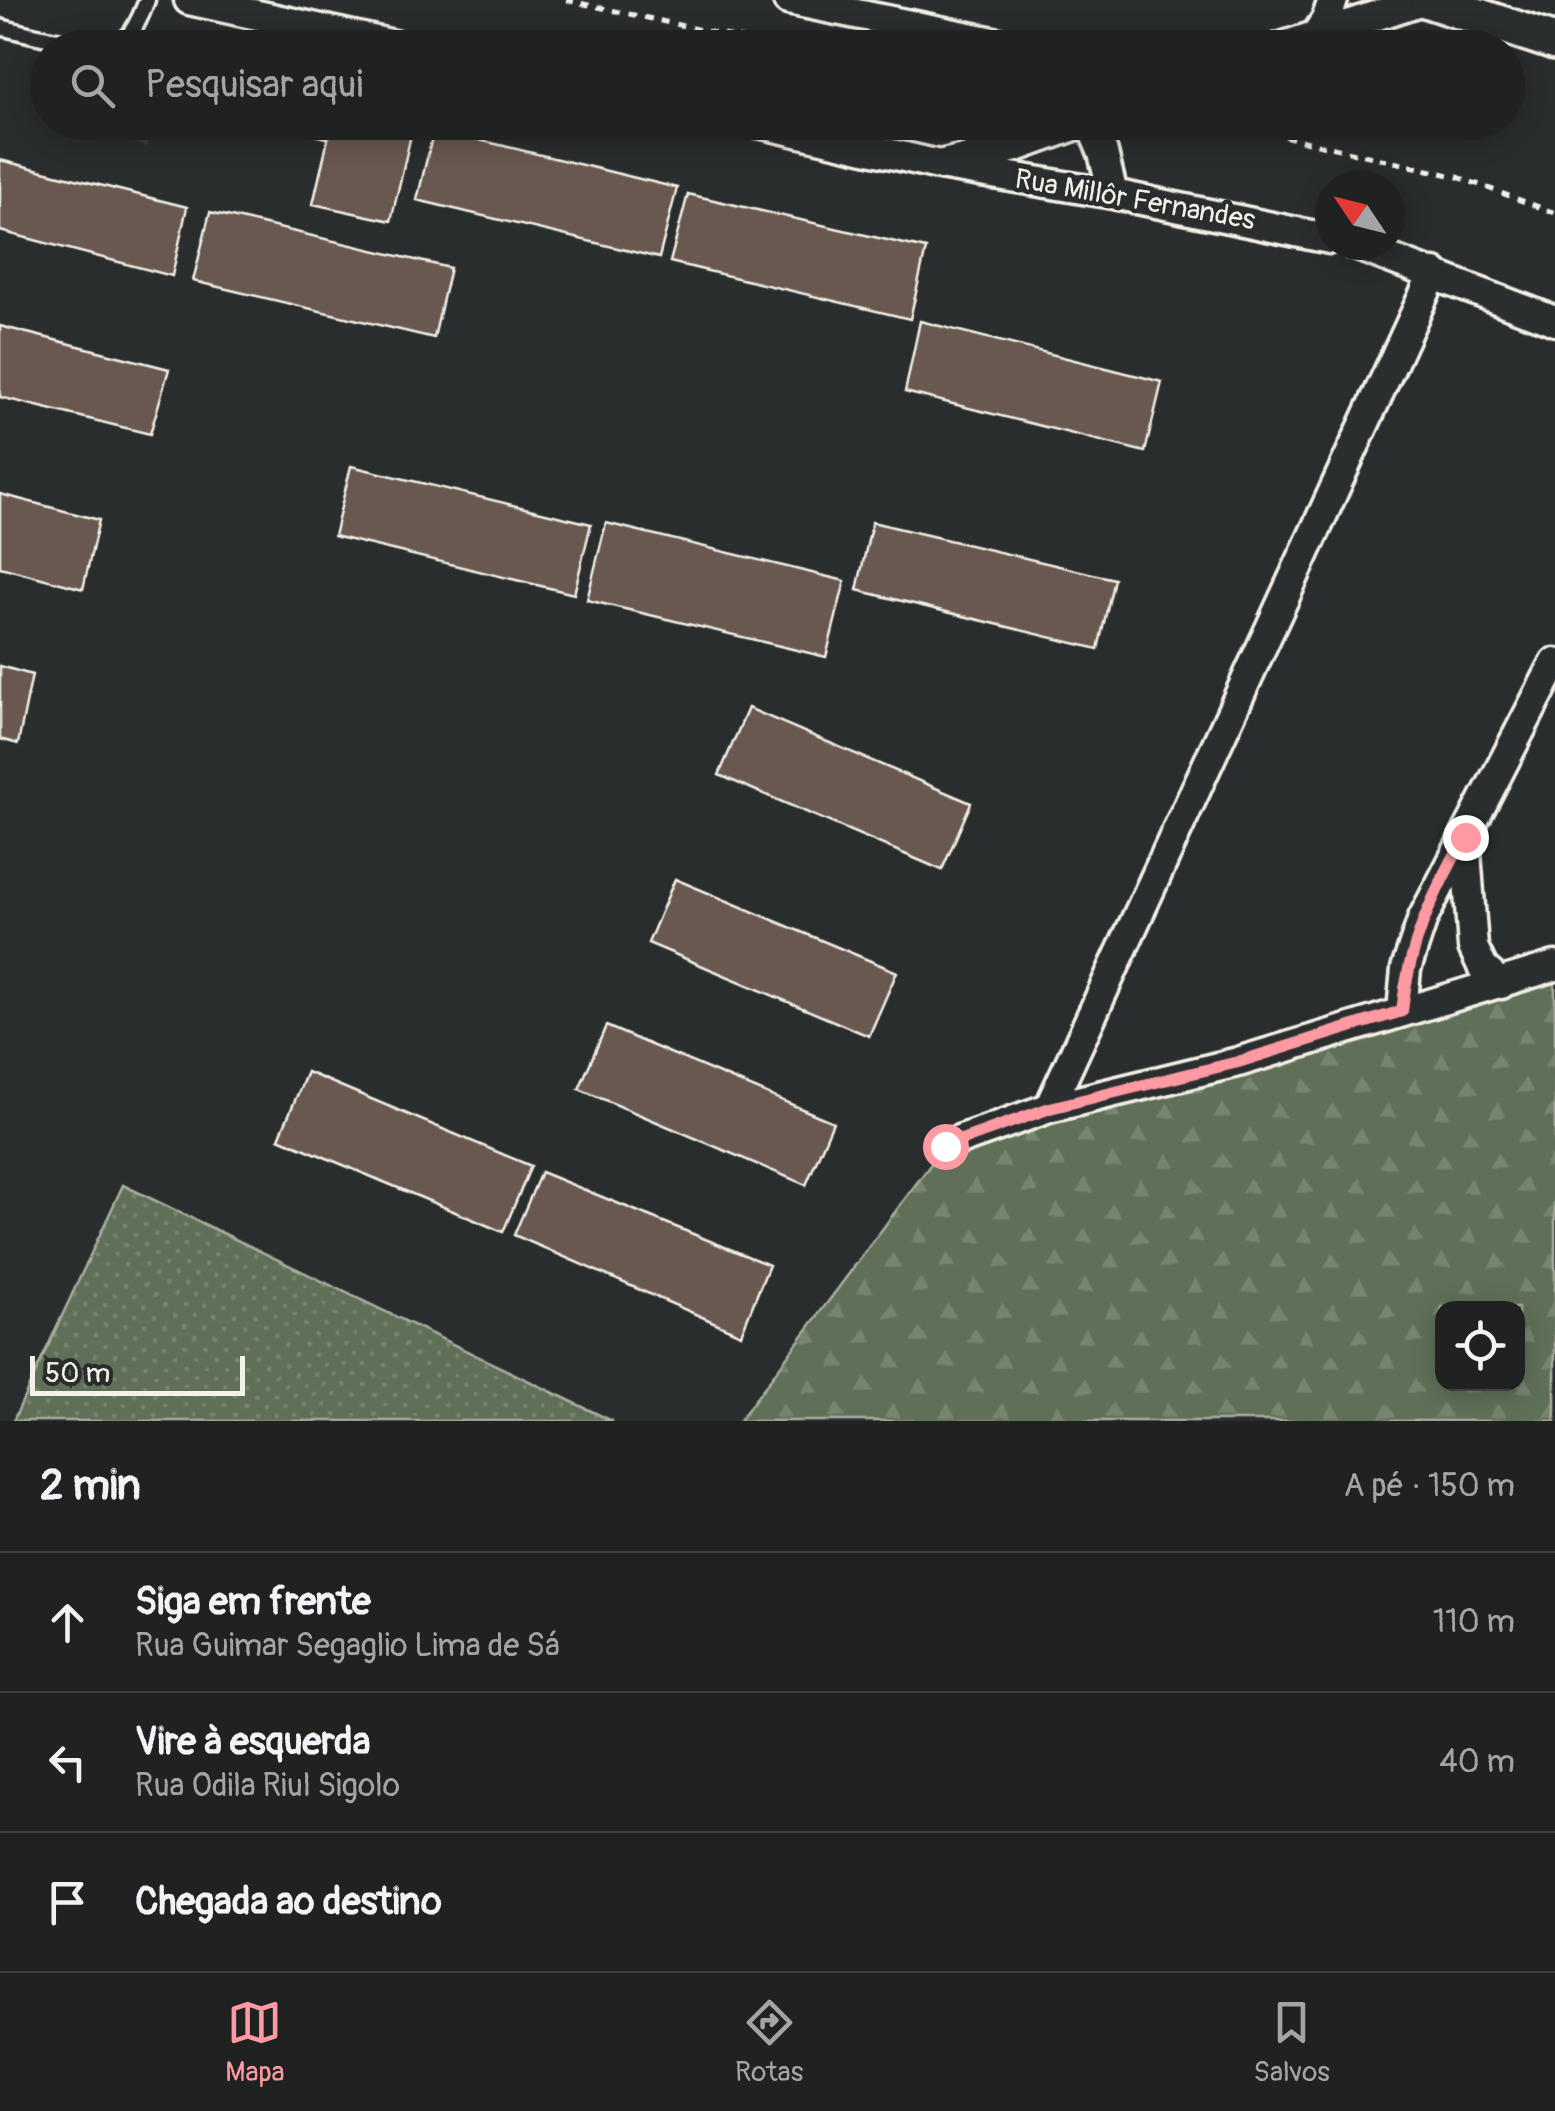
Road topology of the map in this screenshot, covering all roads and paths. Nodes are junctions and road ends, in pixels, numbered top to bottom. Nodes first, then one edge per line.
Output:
1 (146, 0) edge
2 (189, 0) edge
3 (566, 0) edge
4 (788, 0) edge
5 (1332, 0) edge
6 (1433, 1) edge
7 (0, 28) edge
8 (131, 30) edge
9 (326, 30) edge
10 (702, 30) edge
11 (935, 30) edge
12 (1319, 30) edge
13 (1333, 30) edge
14 (1519, 30) edge
15 (1525, 32) edge
16 (30, 35) edge
17 (1555, 42) edge
18 (831, 140) edge
19 (1034, 140) edge
20 (1094, 140) edge
21 (1300, 140) edge
22 (939, 165) junction
23 (1114, 194) junction
24 (1555, 213) edge
25 (1315, 236) edge
26 (1397, 260) edge
27 (1434, 273) junction
28 (1555, 321) edge
29 (1555, 663) edge
30 (1465, 837) junction
31 (1555, 966) edge
32 (1501, 984) junction
33 (1402, 1011) junction
34 (1050, 1108) junction
35 (945, 1146) dead end

1 - 8 lane
2 - 9 street
3 - 10 path
4 - 11 street
5 - 12 street
6 - 13 street
6 - 14 street
7 - 16 lane
15 - 17 street
18 - 22 street, Rua Millôr Fernandes
19 - 22 street
20 - 23 street
21 - 24 path
22 - 23 street, Rua Millôr Fernandes
23 - 25 street, Rua Millôr Fernandes
26 - 27 street
27 - 28 street
27 - 34 street
29 - 30 street
30 - 32 street
30 - 33 street
31 - 32 street
32 - 33 street
33 - 34 street
34 - 35 street

